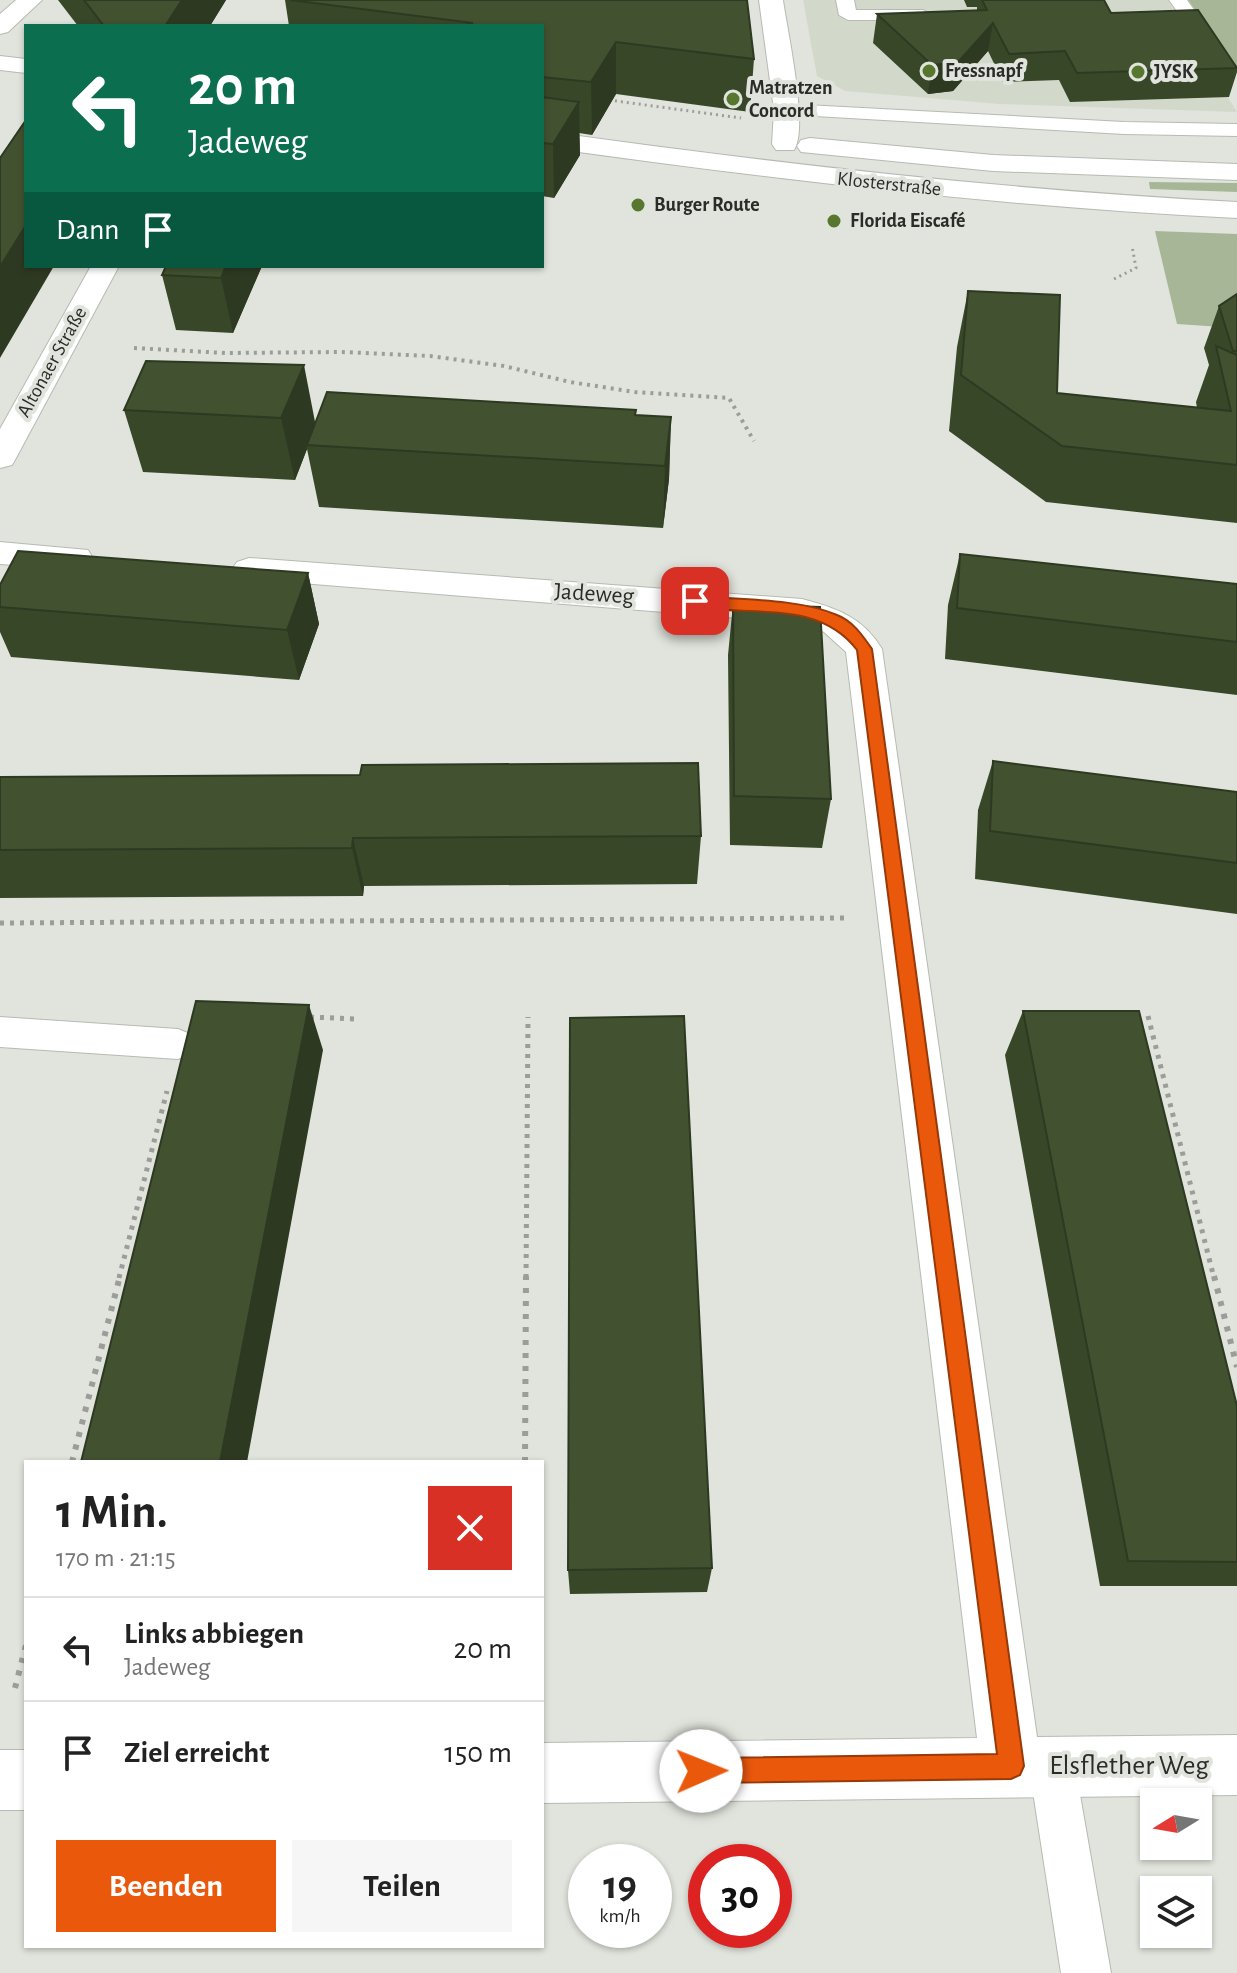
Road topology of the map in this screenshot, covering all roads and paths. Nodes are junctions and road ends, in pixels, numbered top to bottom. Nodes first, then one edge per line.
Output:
1 (30, 0) edge
2 (771, 0) edge
3 (845, 0) edge
4 (941, 15) edge
5 (0, 27) edge
6 (0, 35) edge
7 (24, 38) edge
8 (0, 63) edge
9 (24, 66) edge
10 (600, 99) edge
11 (787, 110) junction
12 (968, 122) junction
13 (748, 129) joint
14 (1237, 130) edge
15 (544, 139) edge
16 (785, 144) junction
17 (993, 163) junction
18 (1237, 172) edge
19 (1237, 210) edge
20 (1131, 240) dead end
21 (104, 268) edge
22 (1114, 279) dead end
23 (134, 348) dead end
24 (754, 441) dead end
25 (0, 458) edge
26 (0, 553) edge
27 (112, 560) edge
28 (206, 567) edge
29 (856, 918) dead end
30 (0, 923) edge
31 (295, 1016) edge
32 (1148, 1016) dead end
33 (528, 1017) dead end
34 (356, 1019) dead end
35 (0, 1032) edge
36 (178, 1044) joint
37 (1237, 1367) edge
38 (73, 1460) edge
39 (525, 1460) edge
40 (24, 1653) edge
41 (15, 1688) dead end
42 (1237, 1765) edge
43 (1032, 1766) junction
44 (544, 1773) edge
45 (0, 1780) edge
46 (24, 1780) edge
47 (1086, 1973) edge

1 - 5 street
2 - 11 street
3 - 4 lane
6 - 7 street
8 - 9 street
10 - 13 path
11 - 12 lane
11 - 16 street
12 - 14 lane
12 - 17 lane
13 - 16 street, Klosterstraße
15 - 19 street, Klosterstraße
16 - 17 street, Klosterstraße
17 - 18 street, Klosterstraße
20 - 22 path
21 - 25 street, Altonaer Straße
23 - 24 path
26 - 27 street
28 - 43 street, Jadeweg
29 - 30 path
31 - 34 path
32 - 37 path
33 - 39 path
35 - 36 lane
36 - 38 path
40 - 41 path
42 - 43 street, Elsflether Weg
43 - 44 street, Elsflether Weg
43 - 47 lane
45 - 46 street

